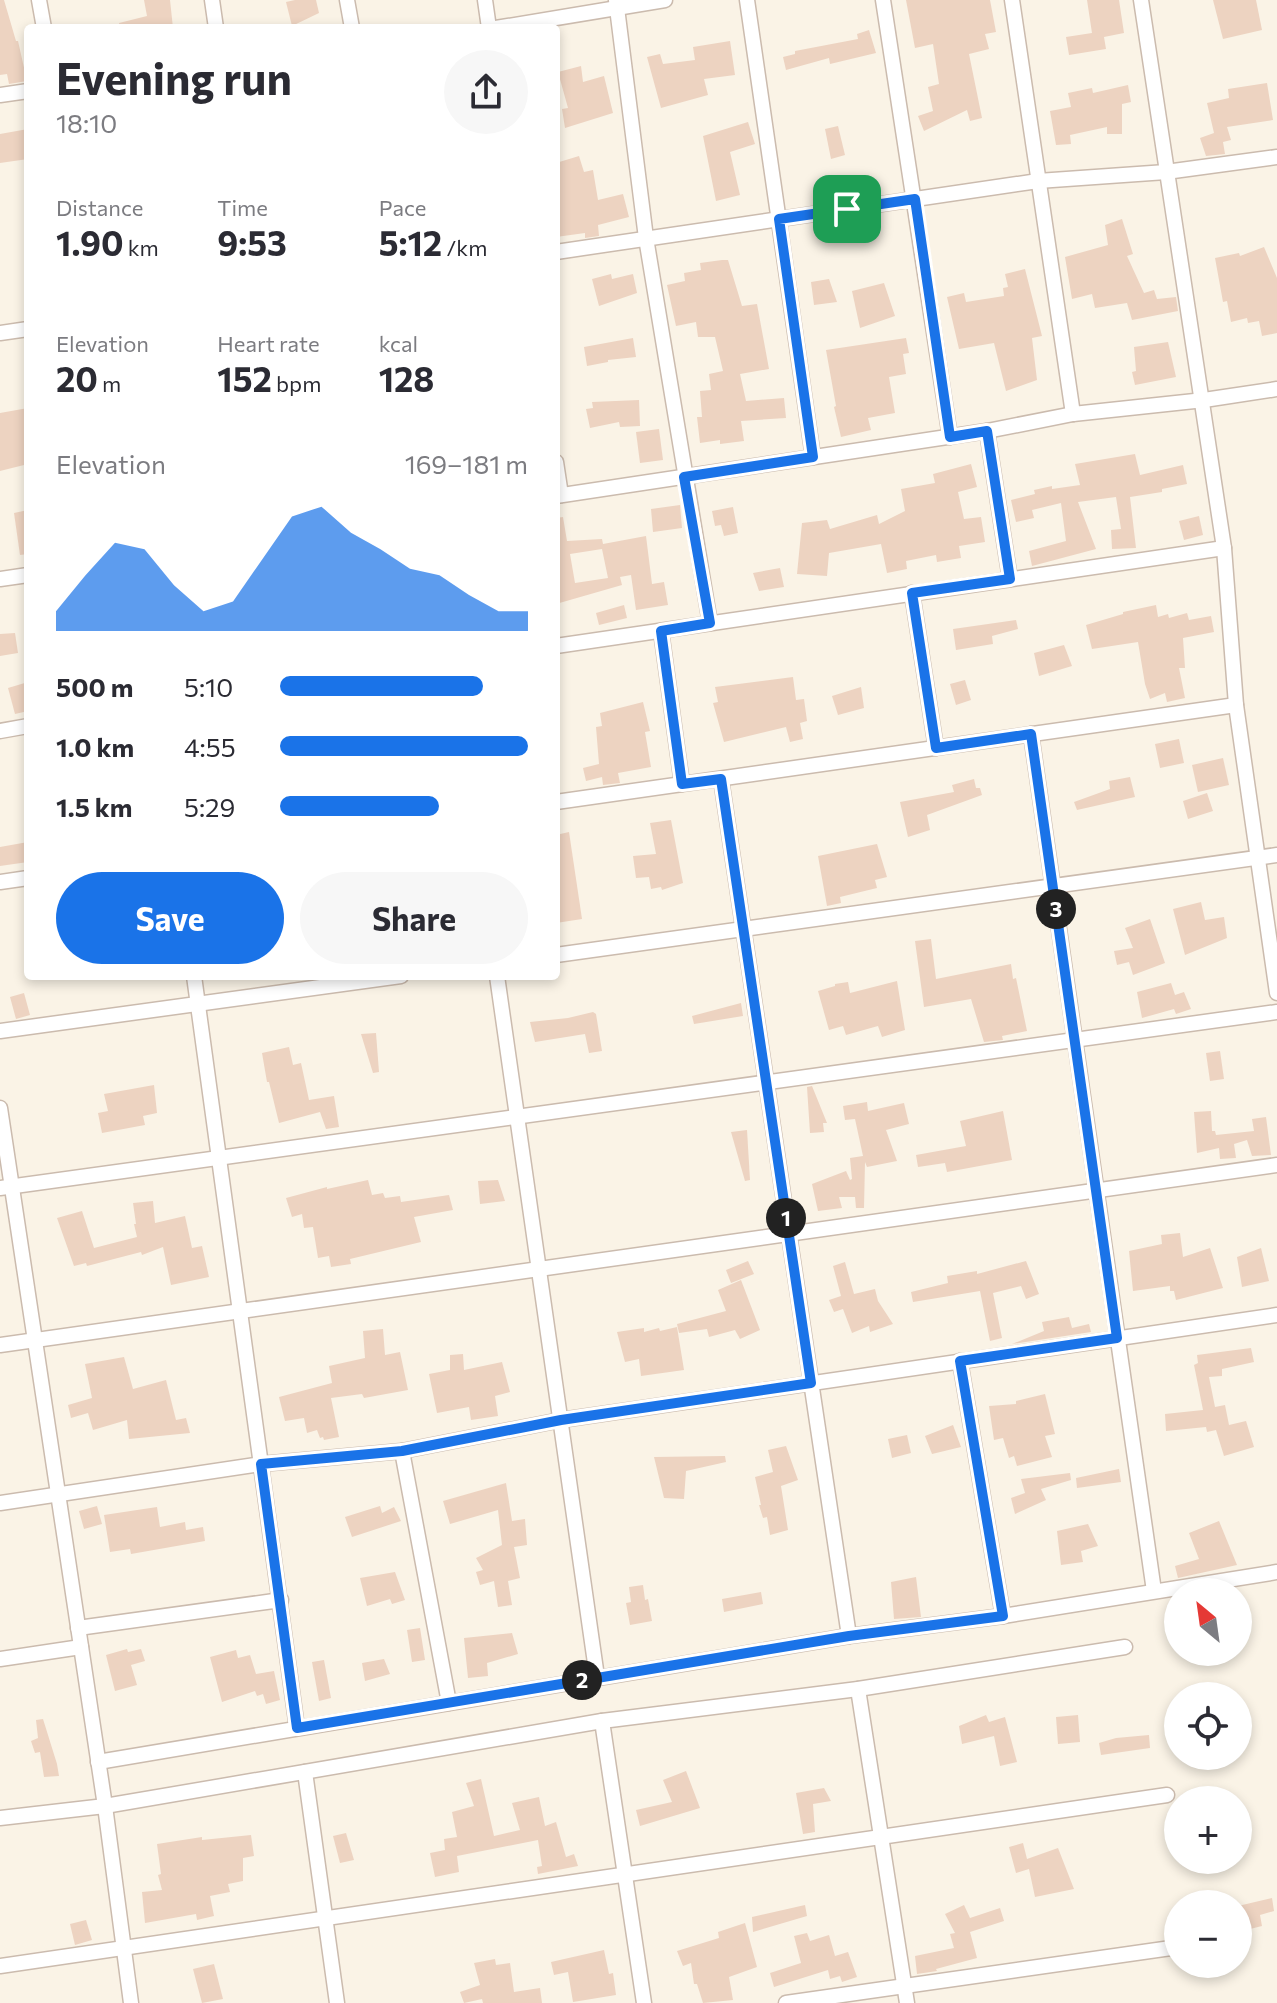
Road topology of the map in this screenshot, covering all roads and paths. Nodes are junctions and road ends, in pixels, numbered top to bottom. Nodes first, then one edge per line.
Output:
1 (39, 0) edge
2 (212, 0) edge
3 (347, 0) edge
4 (485, 0) edge
5 (665, 0) edge
6 (747, 0) edge
7 (883, 0) edge
8 (1012, 0) edge
9 (1141, 0) edge
10 (616, 4) edge
11 (43, 24) edge
12 (215, 24) edge
13 (351, 24) edge
14 (488, 24) edge
15 (516, 24) edge
16 (24, 92) edge
17 (0, 95) edge
18 (1277, 157) edge
19 (1166, 172) junction
20 (1038, 181) junction
21 (915, 199) junction
22 (779, 219) junction
23 (646, 238) junction
24 (560, 251) edge
25 (24, 330) edge
26 (0, 333) edge
27 (1277, 389) edge
28 (1204, 400) junction
29 (1073, 414) junction
30 (987, 431) junction
31 (950, 437) junction
32 (813, 457) junction
33 (684, 477) junction
34 (560, 496) edge
35 (1224, 548) junction
36 (24, 576) edge
37 (0, 579) edge
38 (1010, 579) junction
39 (912, 593) junction
40 (710, 623) junction
41 (661, 631) junction
42 (560, 645) edge
43 (1236, 705) junction
44 (24, 727) edge
45 (0, 731) edge
46 (1031, 734) junction
47 (936, 748) junction
48 (721, 779) junction
49 (682, 784) junction
50 (560, 801) edge
51 (1277, 855) edge
52 (1258, 859) junction
53 (24, 879) edge
54 (0, 882) edge
55 (1053, 887) junction
56 (744, 929) junction
57 (560, 954) edge
58 (195, 980) edge
59 (372, 980) edge
60 (498, 980) edge
61 (1277, 993) edge
62 (198, 1004) junction
63 (1277, 1012) edge
64 (0, 1031) edge
65 (1075, 1040) junction
66 (766, 1083) junction
67 (0, 1108) edge
68 (518, 1117) junction
69 (219, 1158) junction
70 (1277, 1165) edge
71 (6, 1187) edge
72 (1096, 1191) junction
73 (788, 1234) junction
74 (539, 1269) junction
75 (240, 1310) junction
76 (1277, 1315) edge
77 (1117, 1338) junction
78 (35, 1339) junction
79 (0, 1345) edge
80 (960, 1361) junction
81 (811, 1383) junction
82 (561, 1420) junction
83 (402, 1451) junction
84 (261, 1464) junction
85 (58, 1494) junction
86 (0, 1503) edge
87 (1277, 1572) edge
88 (1154, 1591) junction
89 (281, 1600) junction
90 (1003, 1616) junction
91 (78, 1628) junction
92 (849, 1636) junction
93 (81, 1647) junction
94 (1125, 1647) dead end
95 (0, 1659) edge
96 (597, 1677) junction
97 (858, 1689) junction
98 (449, 1703) junction
99 (602, 1721) junction
100 (297, 1728) junction
101 (98, 1762) junction
102 (305, 1772) junction
103 (1164, 1795) edge
104 (105, 1806) junction
105 (0, 1818) edge
106 (881, 1837) junction
107 (625, 1874) junction
108 (324, 1918) junction
109 (124, 1947) junction
110 (1164, 1949) edge
111 (0, 1966) edge
112 (905, 1986) junction
113 (131, 2003) edge
114 (337, 2003) edge
115 (644, 2003) edge
116 (786, 2003) edge
117 (907, 2003) edge

1 - 11 street
2 - 12 street
3 - 13 street
4 - 14 street
5 - 10 street
6 - 22 street
7 - 21 street
8 - 20 street
9 - 19 street
10 - 15 street
10 - 23 street
16 - 17 street
18 - 19 street
19 - 20 street
19 - 28 street
20 - 21 street
20 - 29 street
21 - 22 street
21 - 31 street
22 - 23 street
22 - 32 street
23 - 24 street
23 - 33 street
25 - 26 street
27 - 28 street
28 - 29 street
28 - 35 street
29 - 30 street
30 - 31 street
30 - 38 street
31 - 32 street
32 - 33 street
33 - 34 street
33 - 40 street
35 - 38 street
35 - 43 street
36 - 37 street
38 - 39 street
39 - 40 street
39 - 47 street
40 - 41 street
41 - 42 street
41 - 49 street
43 - 46 street
43 - 52 street
44 - 45 street
46 - 47 street
46 - 55 street
47 - 48 street
48 - 49 street
48 - 56 street
49 - 50 street
51 - 52 street
52 - 55 street
52 - 61 street
53 - 54 street
55 - 56 street
55 - 65 street
56 - 57 street
56 - 66 street
58 - 62 street
59 - 62 street
60 - 68 street
62 - 64 street
62 - 69 street
63 - 65 street
65 - 66 street
65 - 72 street
66 - 68 street
66 - 73 street
67 - 71 street
68 - 69 street
68 - 74 street
69 - 71 street
69 - 75 street
70 - 72 street
71 - 78 street
72 - 73 street
72 - 77 street
73 - 74 street
73 - 81 street
74 - 75 street
74 - 82 street
75 - 78 street
75 - 84 street
76 - 77 street
77 - 80 street
77 - 88 street
78 - 79 street
78 - 85 street
80 - 81 street
80 - 90 street
81 - 82 street
81 - 92 street
82 - 83 street
82 - 96 street
83 - 84 street
83 - 98 street
84 - 85 street
84 - 89 street
85 - 86 street
85 - 91 street
87 - 88 street
88 - 90 street
89 - 91 street
89 - 100 street
90 - 92 street
91 - 93 street
92 - 96 street
93 - 95 street
93 - 101 street
94 - 97 street
96 - 98 street
97 - 99 street
97 - 106 street
98 - 100 street
99 - 102 street
99 - 107 street
100 - 101 street
101 - 104 street
102 - 104 street
102 - 108 street
103 - 106 street
104 - 105 street
104 - 109 street
106 - 107 street
106 - 112 street
107 - 108 street
107 - 115 street
108 - 109 street
108 - 114 street
109 - 111 street
109 - 113 street
110 - 112 street
112 - 116 street
112 - 117 street

